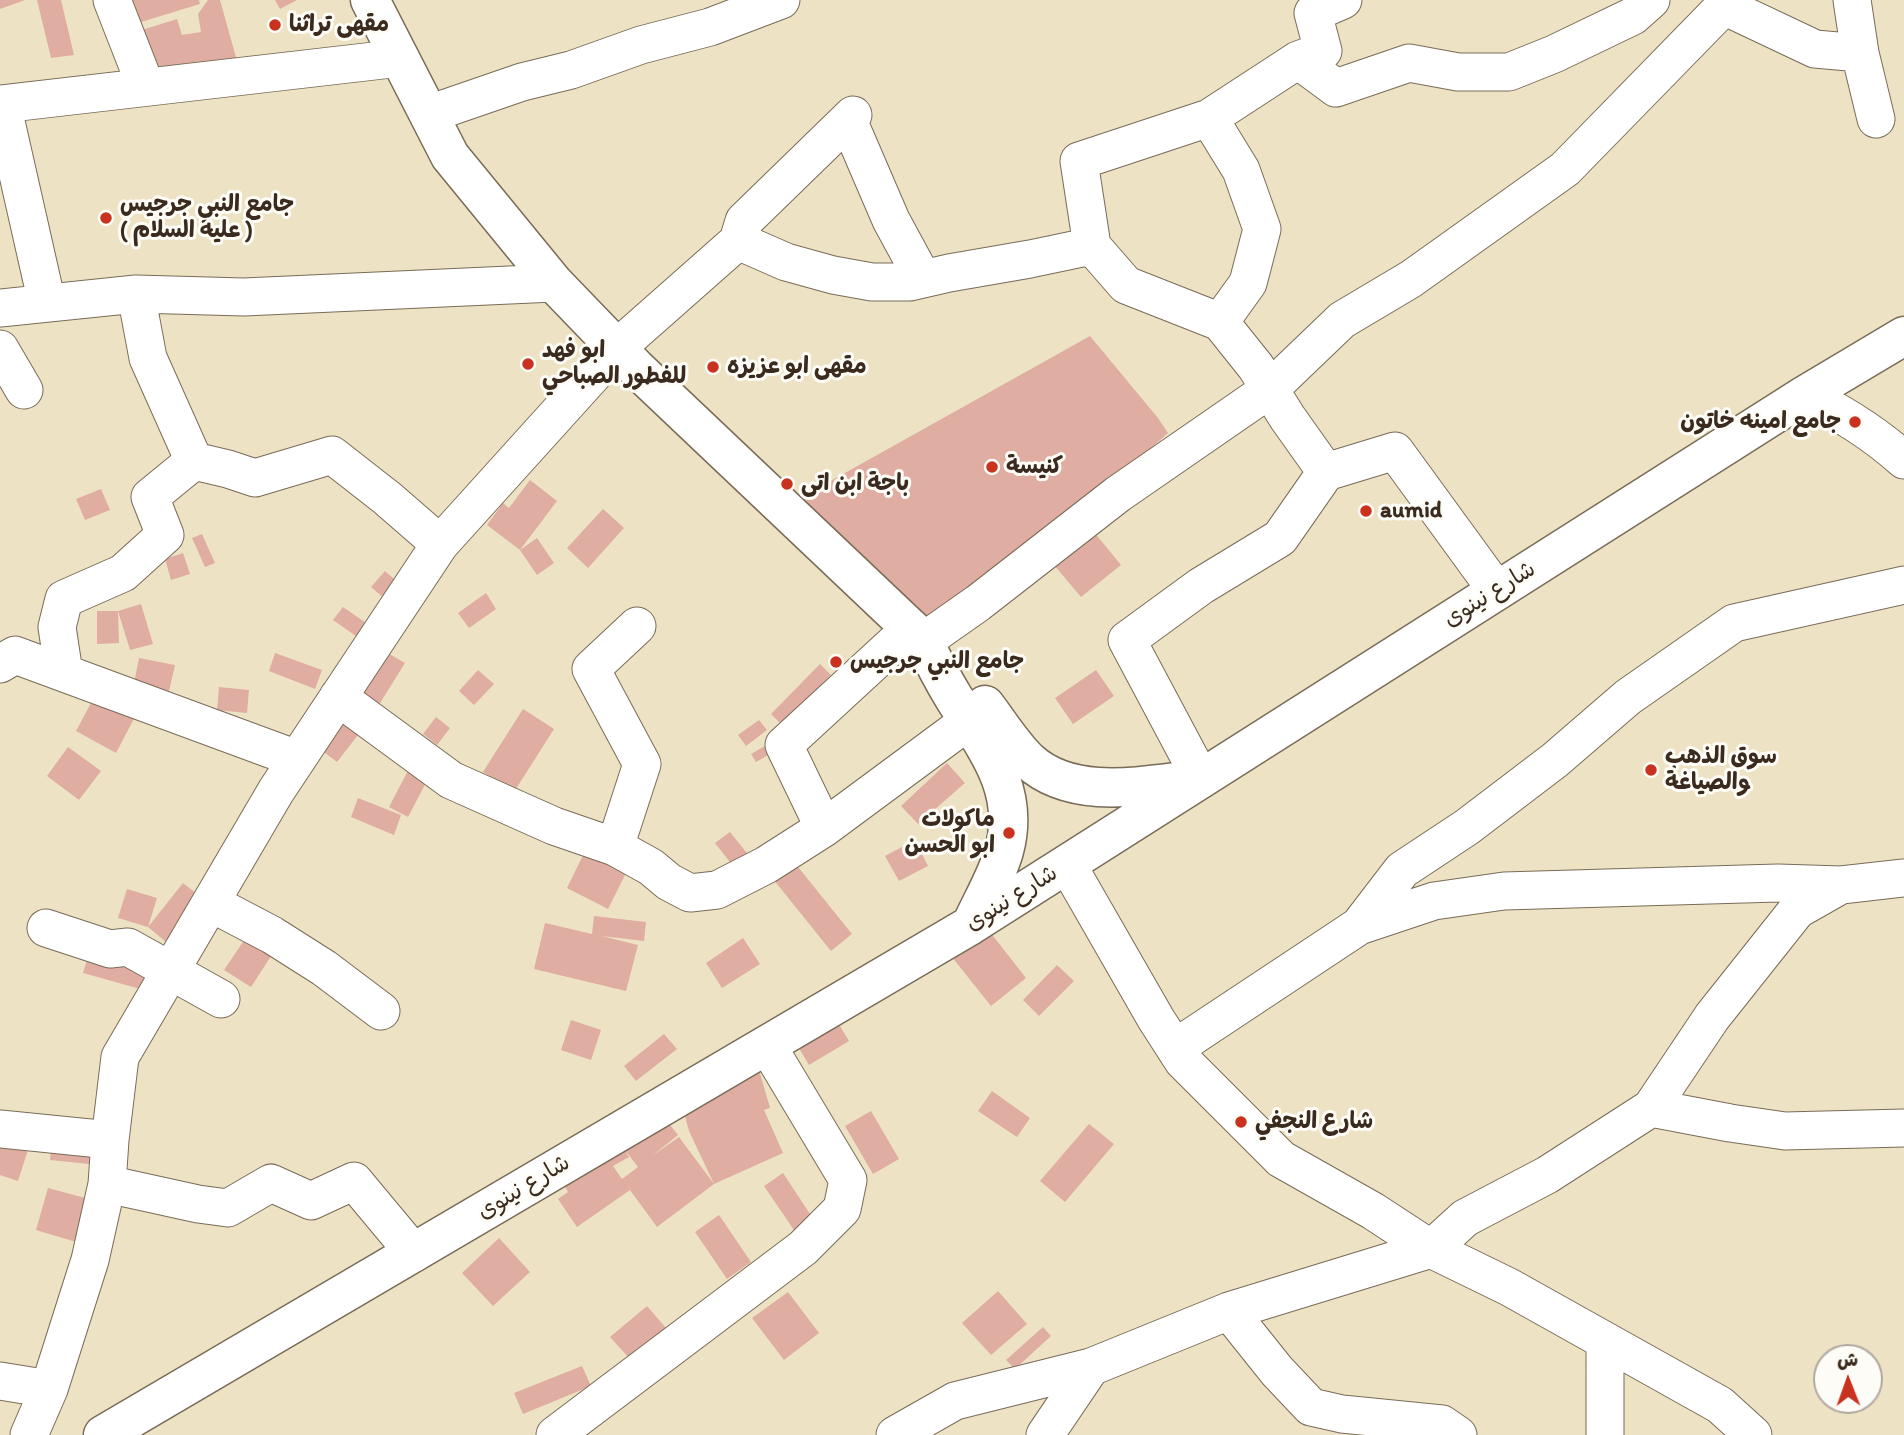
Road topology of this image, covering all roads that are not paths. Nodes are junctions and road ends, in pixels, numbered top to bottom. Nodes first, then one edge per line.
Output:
1 (112, 0) edge
2 (370, 0) edge
3 (1343, 0) edge
4 (1651, 0) edge
5 (1852, 0) edge
6 (772, 2) edge
7 (1727, 3) edge
8 (1860, 53) junction
9 (400, 58) junction
10 (1298, 61) junction
11 (146, 87) junction
12 (1, 101) edge
13 (429, 114) junction
14 (1209, 118) junction
15 (1876, 119) dead end
16 (8, 165) edge
17 (738, 241) junction
18 (1092, 246) junction
19 (923, 279) junction
20 (554, 283) junction
21 (136, 294) junction
22 (47, 303) junction
23 (0, 308) edge
24 (1220, 322) junction
25 (1904, 336) edge
26 (618, 347) junction
27 (0, 349) edge
28 (1270, 389) junction
29 (24, 390) dead end
30 (1805, 395) junction
31 (1904, 460) edge
32 (194, 461) junction
33 (1325, 472) junction
34 (440, 544) junction
35 (1904, 585) edge
36 (1497, 591) junction
37 (637, 625) dead end
38 (918, 635) junction
39 (0, 664) edge
40 (64, 673) junction
41 (338, 697) junction
42 (970, 720) junction
43 (297, 759) junction
44 (1201, 779) junction
45 (824, 828) junction
46 (615, 847) junction
47 (1067, 864) junction
48 (1904, 878) edge
49 (1841, 885) junction
50 (211, 903) junction
51 (971, 925) junction
52 (1359, 926) junction
53 (46, 928) dead end
54 (170, 971) junction
55 (221, 999) dead end
56 (382, 1011) dead end
57 (767, 1045) junction
58 (1175, 1048) junction
59 (1651, 1108) junction
60 (1904, 1128) edge
61 (0, 1129) edge
62 (110, 1140) junction
63 (107, 1184) junction
64 (1431, 1249) junction
65 (414, 1253) junction
66 (1229, 1311) junction
67 (1605, 1341) junction
68 (1091, 1367) junction
69 (0, 1381) edge
70 (1023, 1383) junction
71 (49, 1389) junction
72 (29, 1435) edge
73 (103, 1435) edge
74 (555, 1435) edge
75 (895, 1435) edge
76 (1035, 1435) edge
77 (1045, 1435) edge
78 (1458, 1435) edge
79 (1605, 1435) edge
80 (1753, 1435) edge

1 - 11 street
2 - 9 main road
3 - 10 street
4 - 10 street
5 - 8 street
6 - 13 street
7 - 8 street
7 - 28 street
8 - 15 street
9 - 11 street
9 - 13 main road
10 - 14 street
11 - 12 street
12 - 16 street
13 - 20 main road
14 - 18 street
14 - 24 street
16 - 22 street
17 - 19 street
17 - 19 street
17 - 26 street
18 - 19 street
18 - 24 street
20 - 21 street
20 - 26 main road
21 - 22 street
21 - 32 street
22 - 23 street
24 - 28 street
25 - 30 main road, شارع نينوى
26 - 34 street
26 - 38 main road
27 - 29 street
28 - 33 street
28 - 38 street
30 - 31 street
30 - 36 main road, شارع نينوى
32 - 34 street
32 - 40 street
33 - 36 street
33 - 44 street
34 - 41 street
35 - 52 street
36 - 44 main road, شارع نينوى
37 - 46 street
38 - 42 main road
38 - 44 main road
38 - 45 street
39 - 40 street
40 - 43 street
41 - 43 street
41 - 46 street
42 - 45 street
42 - 51 main road
43 - 50 street
44 - 47 main road, شارع نينوى
45 - 46 street
47 - 51 main road, شارع نينوى
47 - 58 street
48 - 49 street
49 - 52 street
49 - 59 street
50 - 54 street
50 - 56 street
51 - 57 main road, شارع نينوى
52 - 58 street
53 - 54 street
54 - 55 street
54 - 62 street
57 - 65 main road, شارع نينوى
57 - 74 street
58 - 64 street
59 - 60 street
59 - 64 street
61 - 62 street
62 - 63 street
63 - 65 street
63 - 71 street
64 - 66 street
64 - 67 street
65 - 73 main road, شارع نينوى
66 - 68 street
66 - 78 street
67 - 79 street
67 - 80 street
68 - 70 street
68 - 77 street
69 - 71 street
70 - 75 street
70 - 76 street
71 - 72 street

